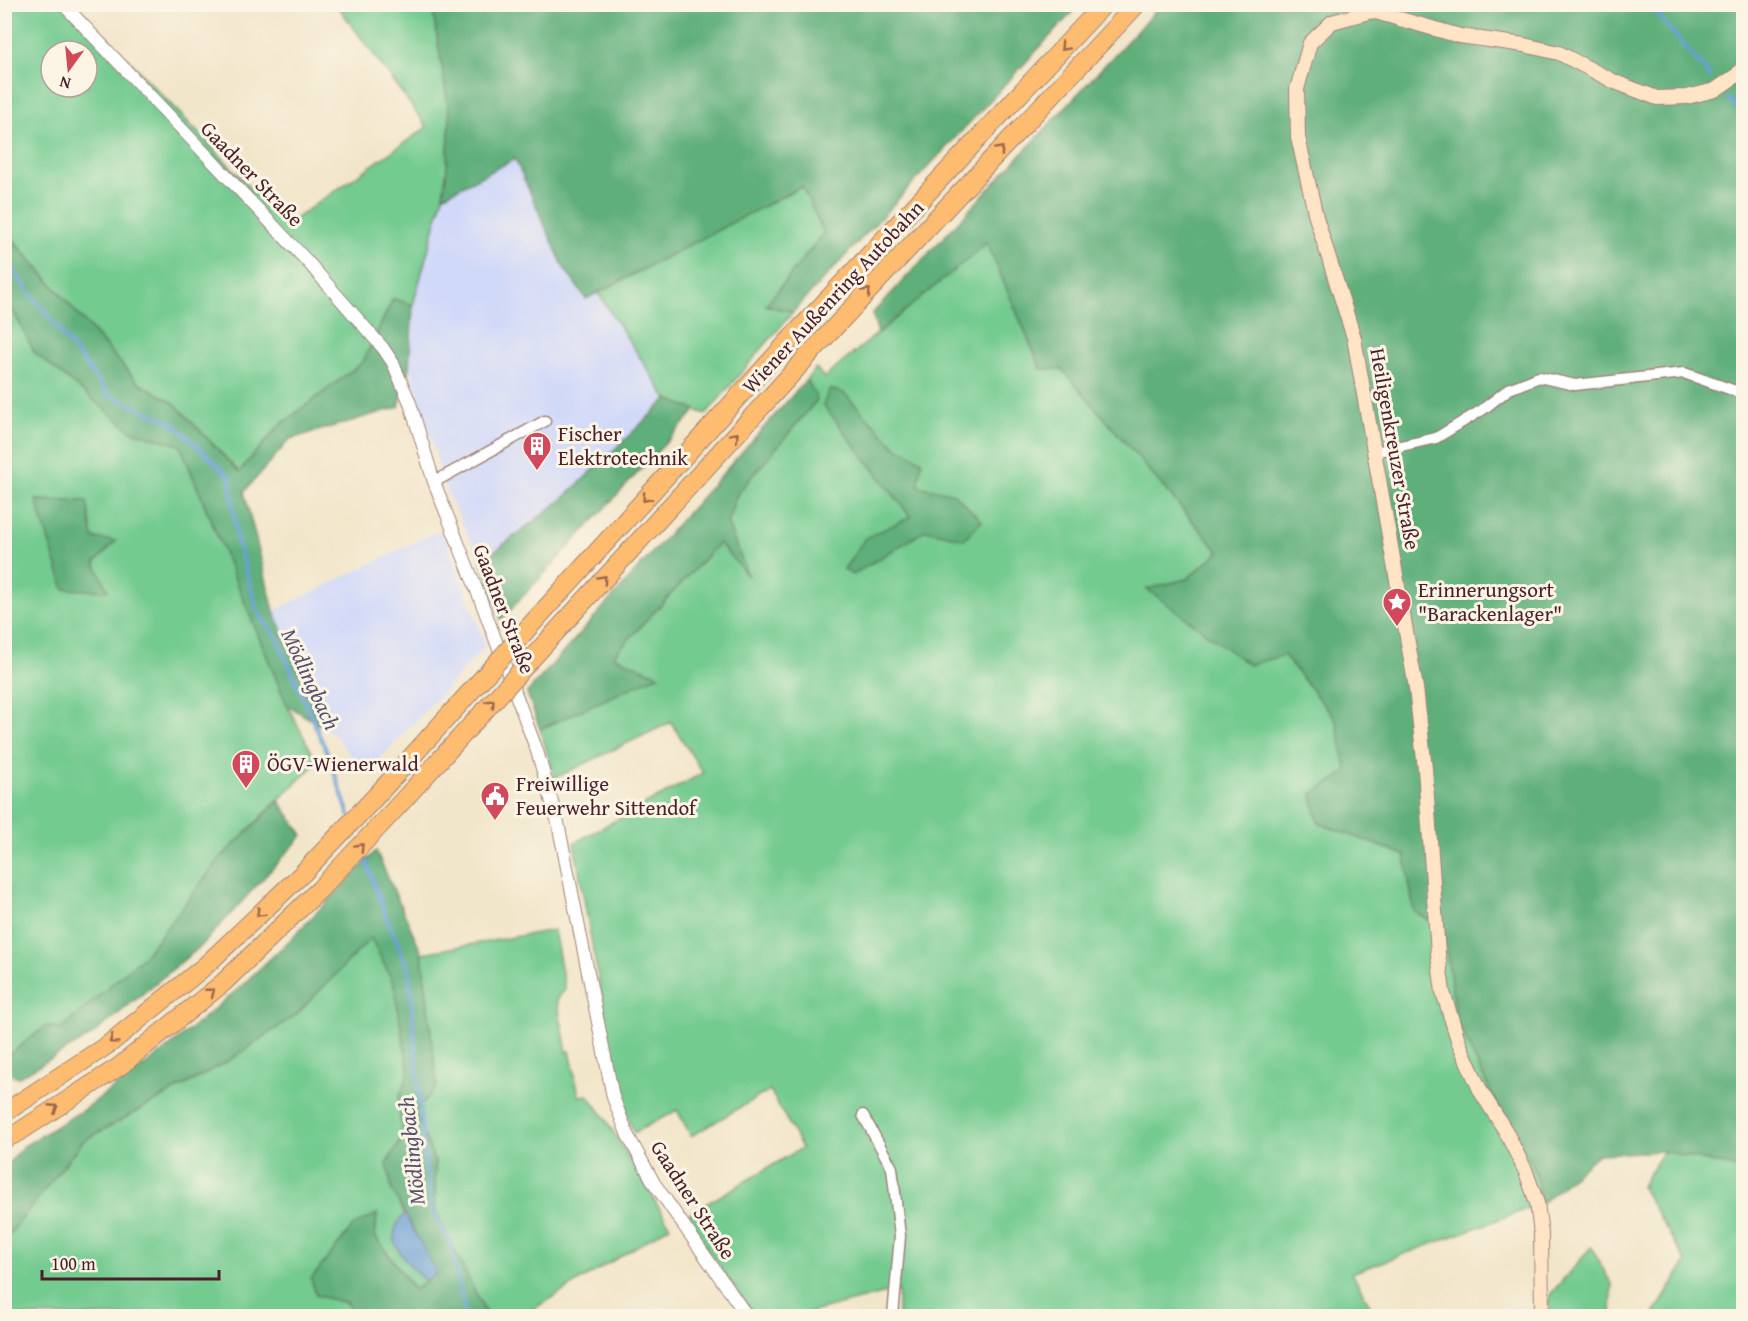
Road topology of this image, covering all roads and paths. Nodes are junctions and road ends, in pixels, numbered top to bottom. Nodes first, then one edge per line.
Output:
1 (63, 4) edge
2 (1104, 4) edge
3 (1137, 4) edge
4 (1743, 66) edge
5 (1743, 394) edge
6 (545, 421) dead end
7 (1376, 452) junction
8 (434, 482) junction
9 (4, 1113) edge
10 (863, 1115) dead end
11 (4, 1139) edge
12 (747, 1317) edge
13 (893, 1317) edge
14 (1542, 1317) edge

1 - 8 street, Gaadner Straße
2 -> 9 highway, Wiener Außenring Autobahn, bridge
11 -> 3 highway, Wiener Außenring Autobahn, bridge
4 - 7 main road, Heiligenkreuzer Straße
5 - 7 street
6 - 8 street
7 - 14 main road, Heiligenkreuzer Straße
8 - 12 street, Gaadner Straße
10 - 13 street

